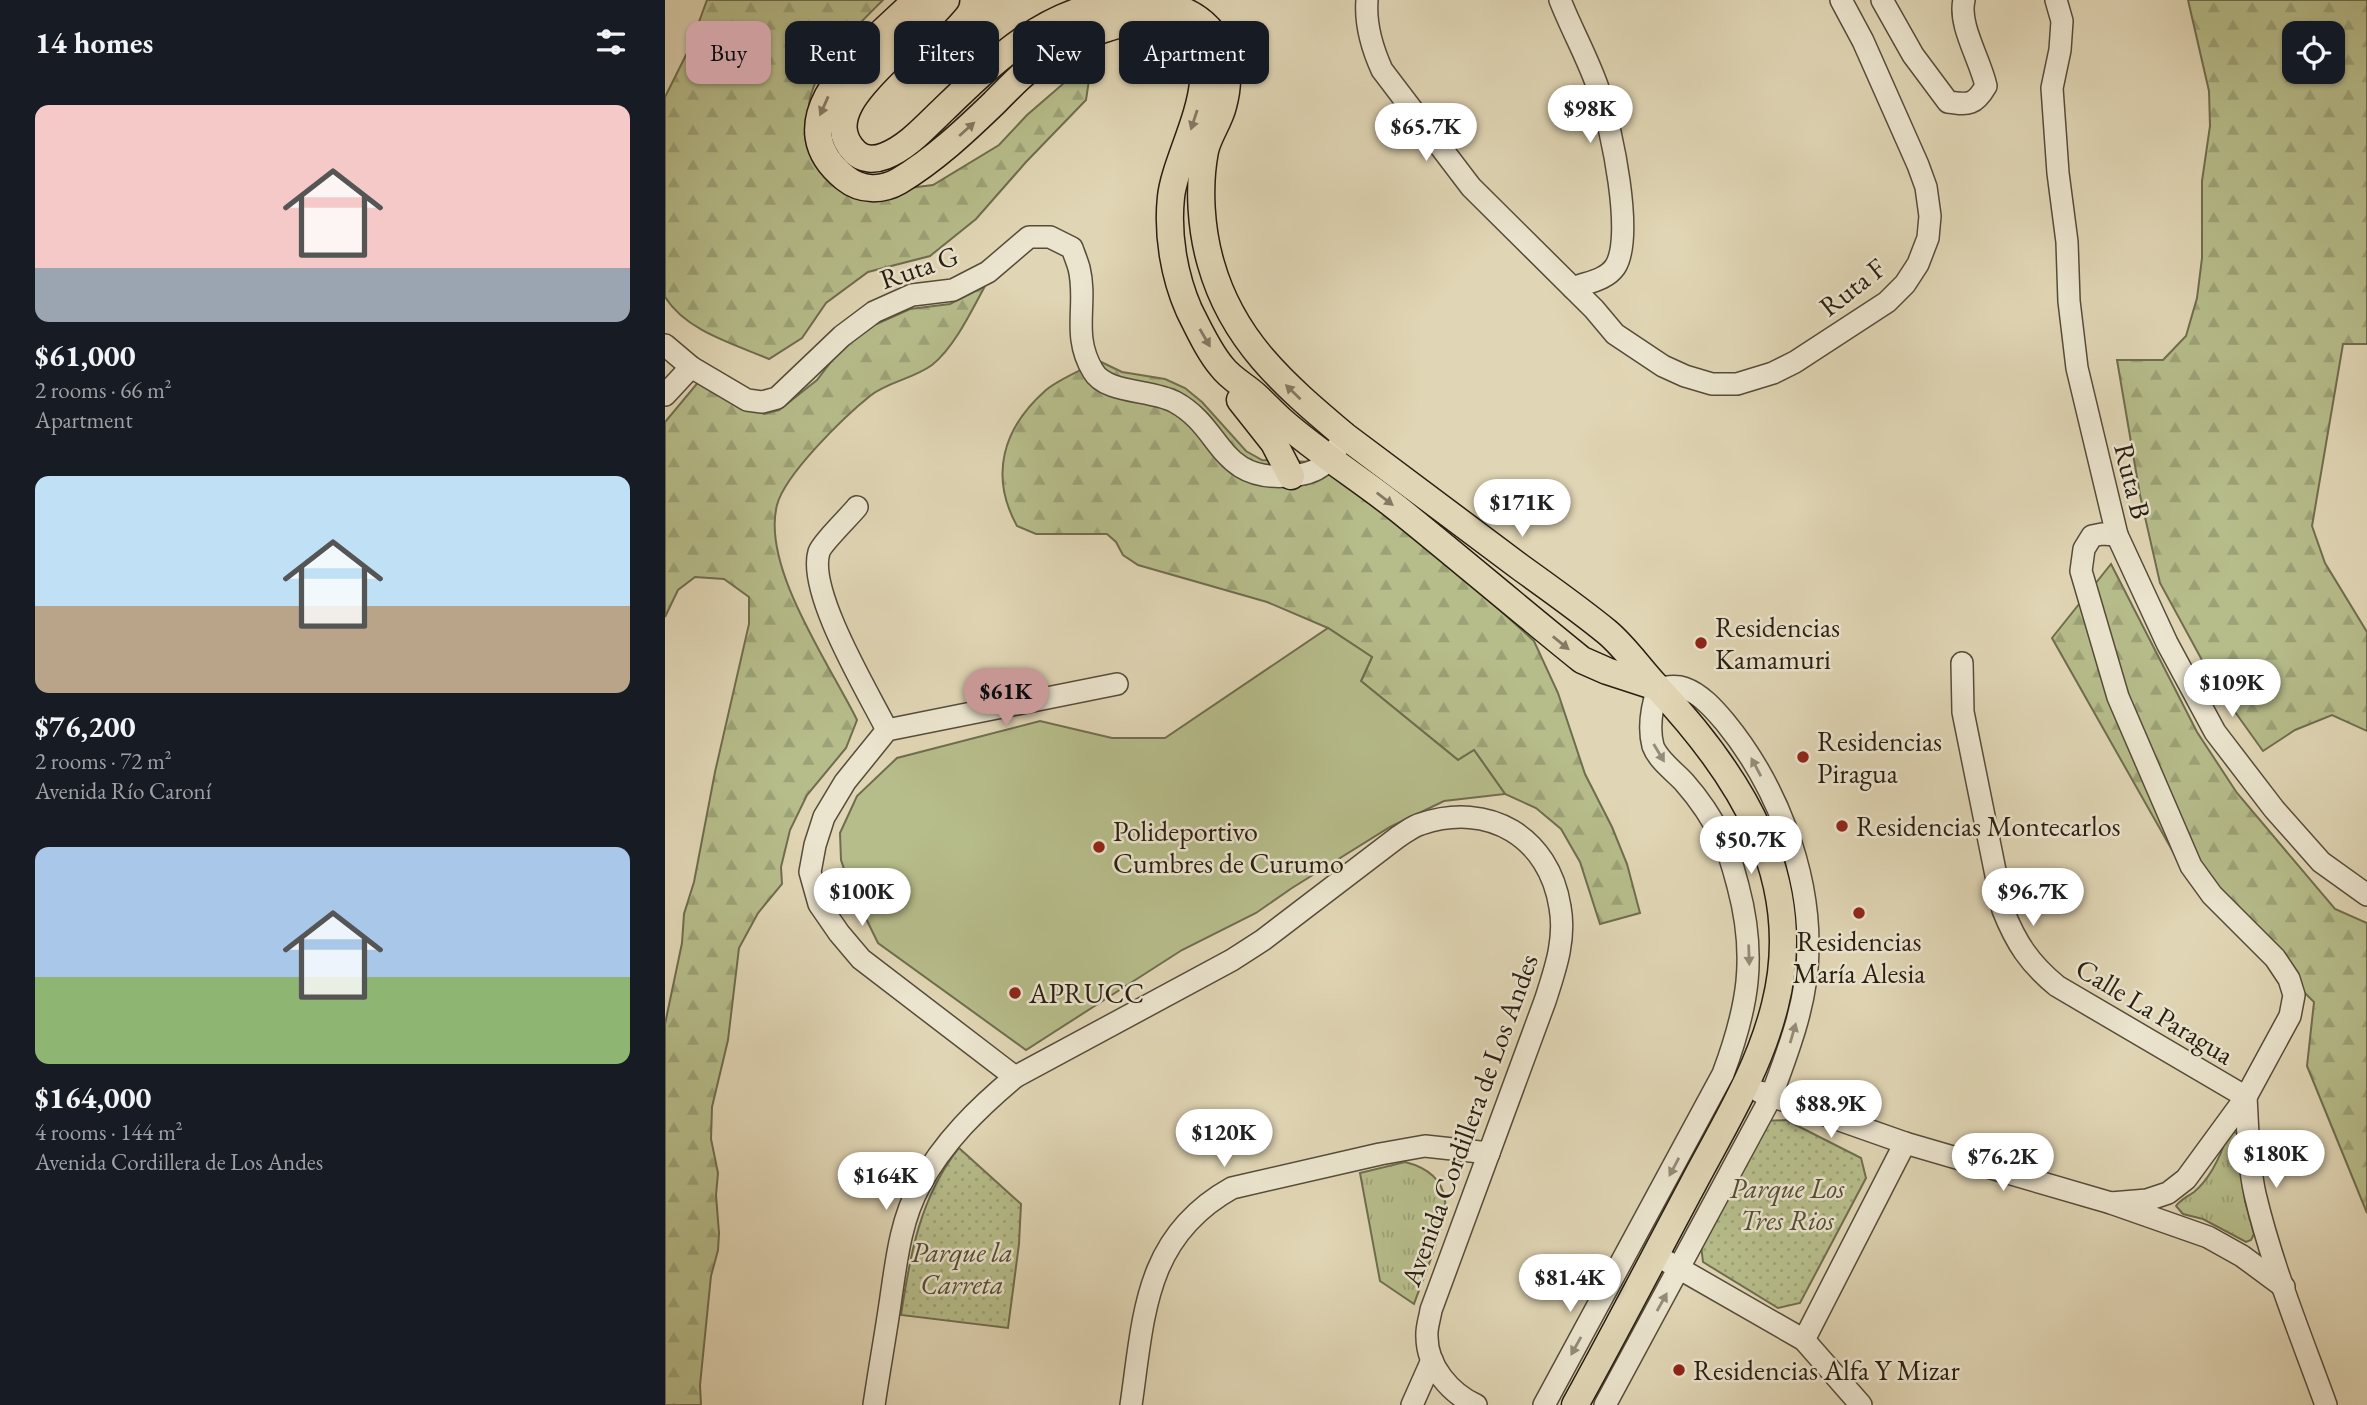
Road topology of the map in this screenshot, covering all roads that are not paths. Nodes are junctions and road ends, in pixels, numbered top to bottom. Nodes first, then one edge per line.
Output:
1 (916, 0) edge
2 (946, 0) edge
3 (1367, 0) edge
4 (1560, 0) edge
5 (1841, 0) edge
6 (1882, 0) edge
7 (1964, 0) edge
8 (2056, 0) edge
9 (1573, 288) junction
10 (665, 345) edge
11 (691, 367) junction
12 (1222, 368) junction
13 (665, 395) edge
14 (1345, 436) junction
15 (1331, 458) junction
16 (1291, 476) junction
17 (857, 507) dead end
18 (2117, 535) junction
19 (1962, 663) dead end
20 (1117, 684) dead end
21 (1658, 688) junction
22 (887, 730) junction
23 (2367, 895) edge
24 (1015, 1077) junction
25 (1745, 1085) junction
26 (1771, 1097) junction
27 (2246, 1097) junction
28 (1905, 1143) junction
29 (1489, 1153) junction
30 (2112, 1203) junction
31 (1632, 1243) junction
32 (1656, 1256) junction
33 (1681, 1268) junction
34 (2284, 1287) junction
35 (1804, 1340) junction
36 (1433, 1360) junction
37 (874, 1405) edge
38 (1131, 1405) edge
39 (1412, 1405) edge
40 (1476, 1405) edge
41 (1544, 1405) edge
42 (1574, 1405) edge
43 (1605, 1405) edge
44 (1861, 1405) edge
45 (2326, 1405) edge

1 -> 12 main road
14 -> 2 main road
3 - 9 street, Ruta F
4 - 9 street
5 - 9 street, Ruta F
6 - 7 street
8 - 18 street, Ruta B
10 - 11 street, Ruta G
11 - 13 street
11 - 16 street, Ruta G
12 - 15 main road
12 - 16 main road
14 - 15 street
14 - 21 main road
15 - 16 street
15 -> 21 main road
17 - 22 street
18 - 23 street, Ruta B
18 - 27 street
19 - 27 street, Calle La Paragua
20 - 22 street
21 - 25 main road
26 -> 21 street
21 -> 31 street
22 - 24 street
24 - 29 street, Avenida Cordillera de Los Andes
24 - 37 street, Avenida Cordillera de Los Andes
25 - 26 street
25 - 32 main road
26 - 28 street
26 - 33 street
27 - 30 street
27 - 34 street, Calle La Paragua
28 - 30 street
28 - 35 street
29 - 36 street, Avenida Cordillera de Los Andes
29 - 38 street
30 - 34 street
31 - 32 street
31 -> 41 street
32 - 33 street
32 - 42 main road
33 - 35 street
43 -> 33 street
34 - 45 street, Calle La Paragua
35 - 44 street
36 - 39 street
36 - 40 street, Avenida Cordillera de Los Andes

